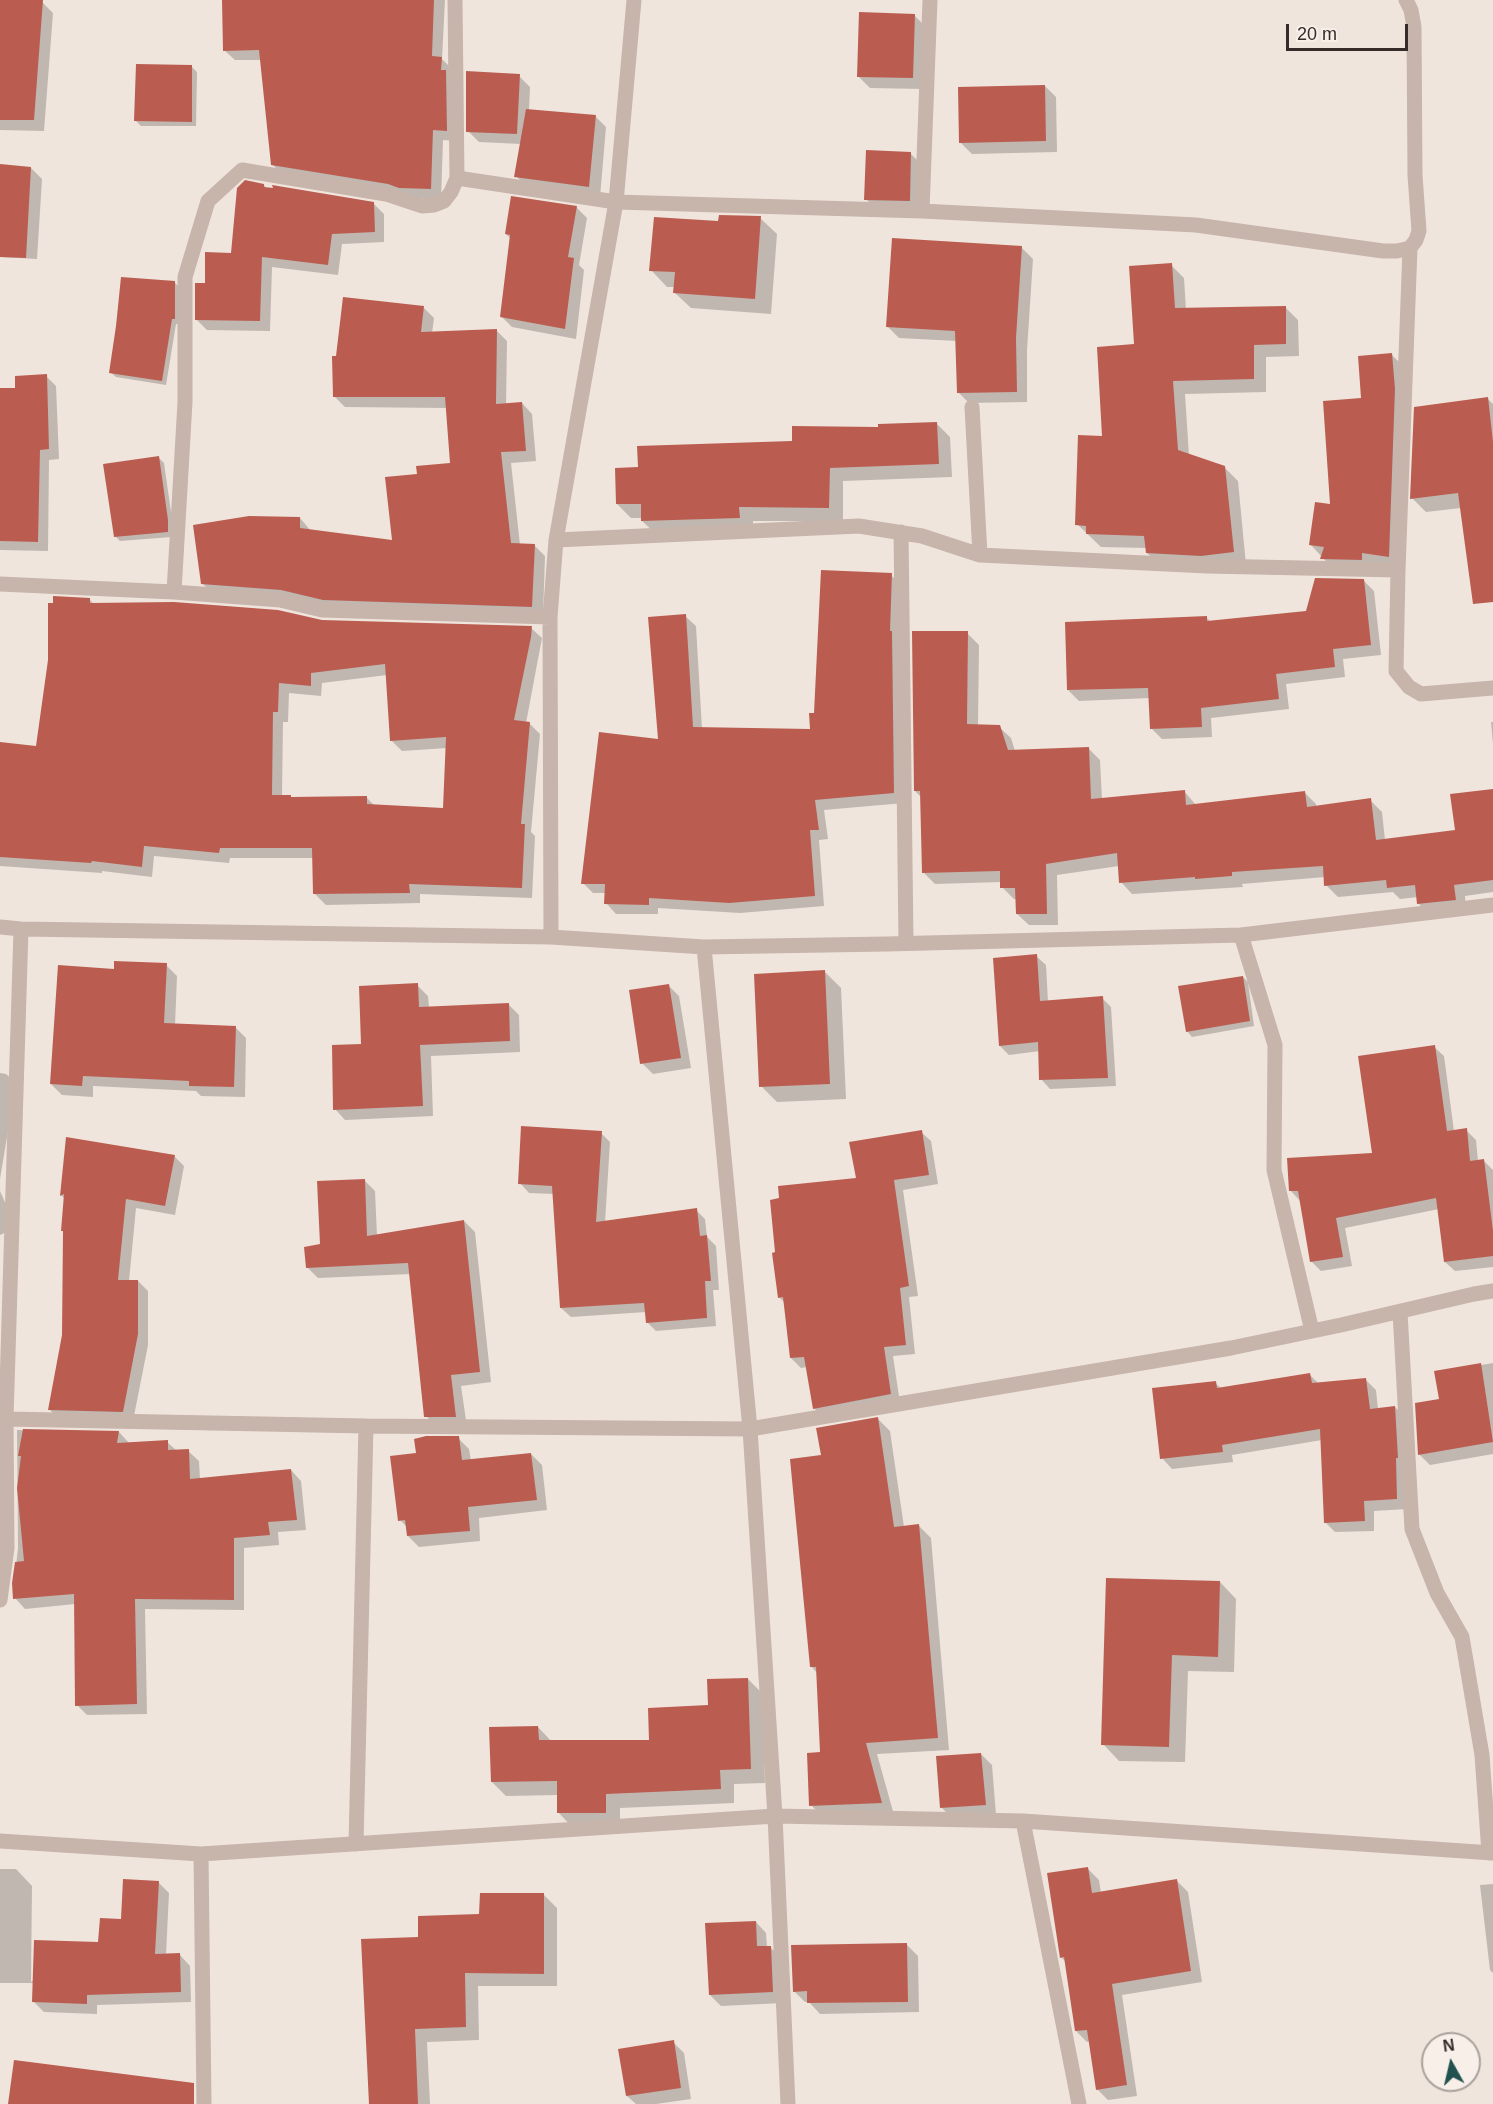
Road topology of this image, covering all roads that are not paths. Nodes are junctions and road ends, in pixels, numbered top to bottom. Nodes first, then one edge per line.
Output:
1 (455, 0) edge
2 (634, 0) edge
3 (930, 0) edge
4 (1406, 0) edge
5 (457, 178) junction
6 (616, 202) junction
7 (922, 211) junction
8 (1410, 248) junction
9 (972, 407) dead end
10 (901, 532) junction
11 (556, 540) junction
12 (980, 555) junction
13 (1398, 570) junction
14 (0, 584) edge
15 (174, 592) junction
16 (550, 616) junction
17 (1493, 688) edge
18 (1493, 905) edge
19 (0, 927) edge
20 (21, 929) junction
21 (1241, 935) junction
22 (551, 937) junction
23 (906, 944) junction
24 (704, 946) junction
25 (5, 1254) edge
26 (1493, 1291) edge
27 (1400, 1312) junction
28 (1312, 1331) junction
29 (6, 1419) junction
30 (366, 1426) junction
31 (750, 1429) junction
32 (0, 1600) edge
33 (776, 1816) junction
34 (1023, 1821) junction
35 (0, 1841) edge
36 (356, 1844) junction
37 (1491, 1853) edge
38 (201, 1854) junction
39 (204, 2104) edge
40 (789, 2104) edge
41 (1079, 2104) edge

1 - 5 street
2 - 6 street
3 - 7 street
4 - 8 street
5 - 6 street
5 - 15 street
6 - 7 street
6 - 11 street
7 - 8 street
8 - 13 street
9 - 12 street
10 - 11 street
10 - 12 street
10 - 23 street
11 - 16 street
12 - 13 street
13 - 17 street
14 - 15 street
15 - 16 street
16 - 22 street
18 - 21 street
19 - 20 street
20 - 22 street
20 - 25 street
21 - 23 street
21 - 28 street
22 - 24 street
23 - 24 street
24 - 31 street
25 - 29 street
26 - 27 street
27 - 28 street
27 - 37 street
28 - 31 street
29 - 30 street
29 - 32 street
30 - 31 street
30 - 36 street
31 - 33 street
33 - 34 street
33 - 36 street
33 - 40 street
34 - 37 street
34 - 41 street
35 - 38 street
36 - 38 street
38 - 39 street

